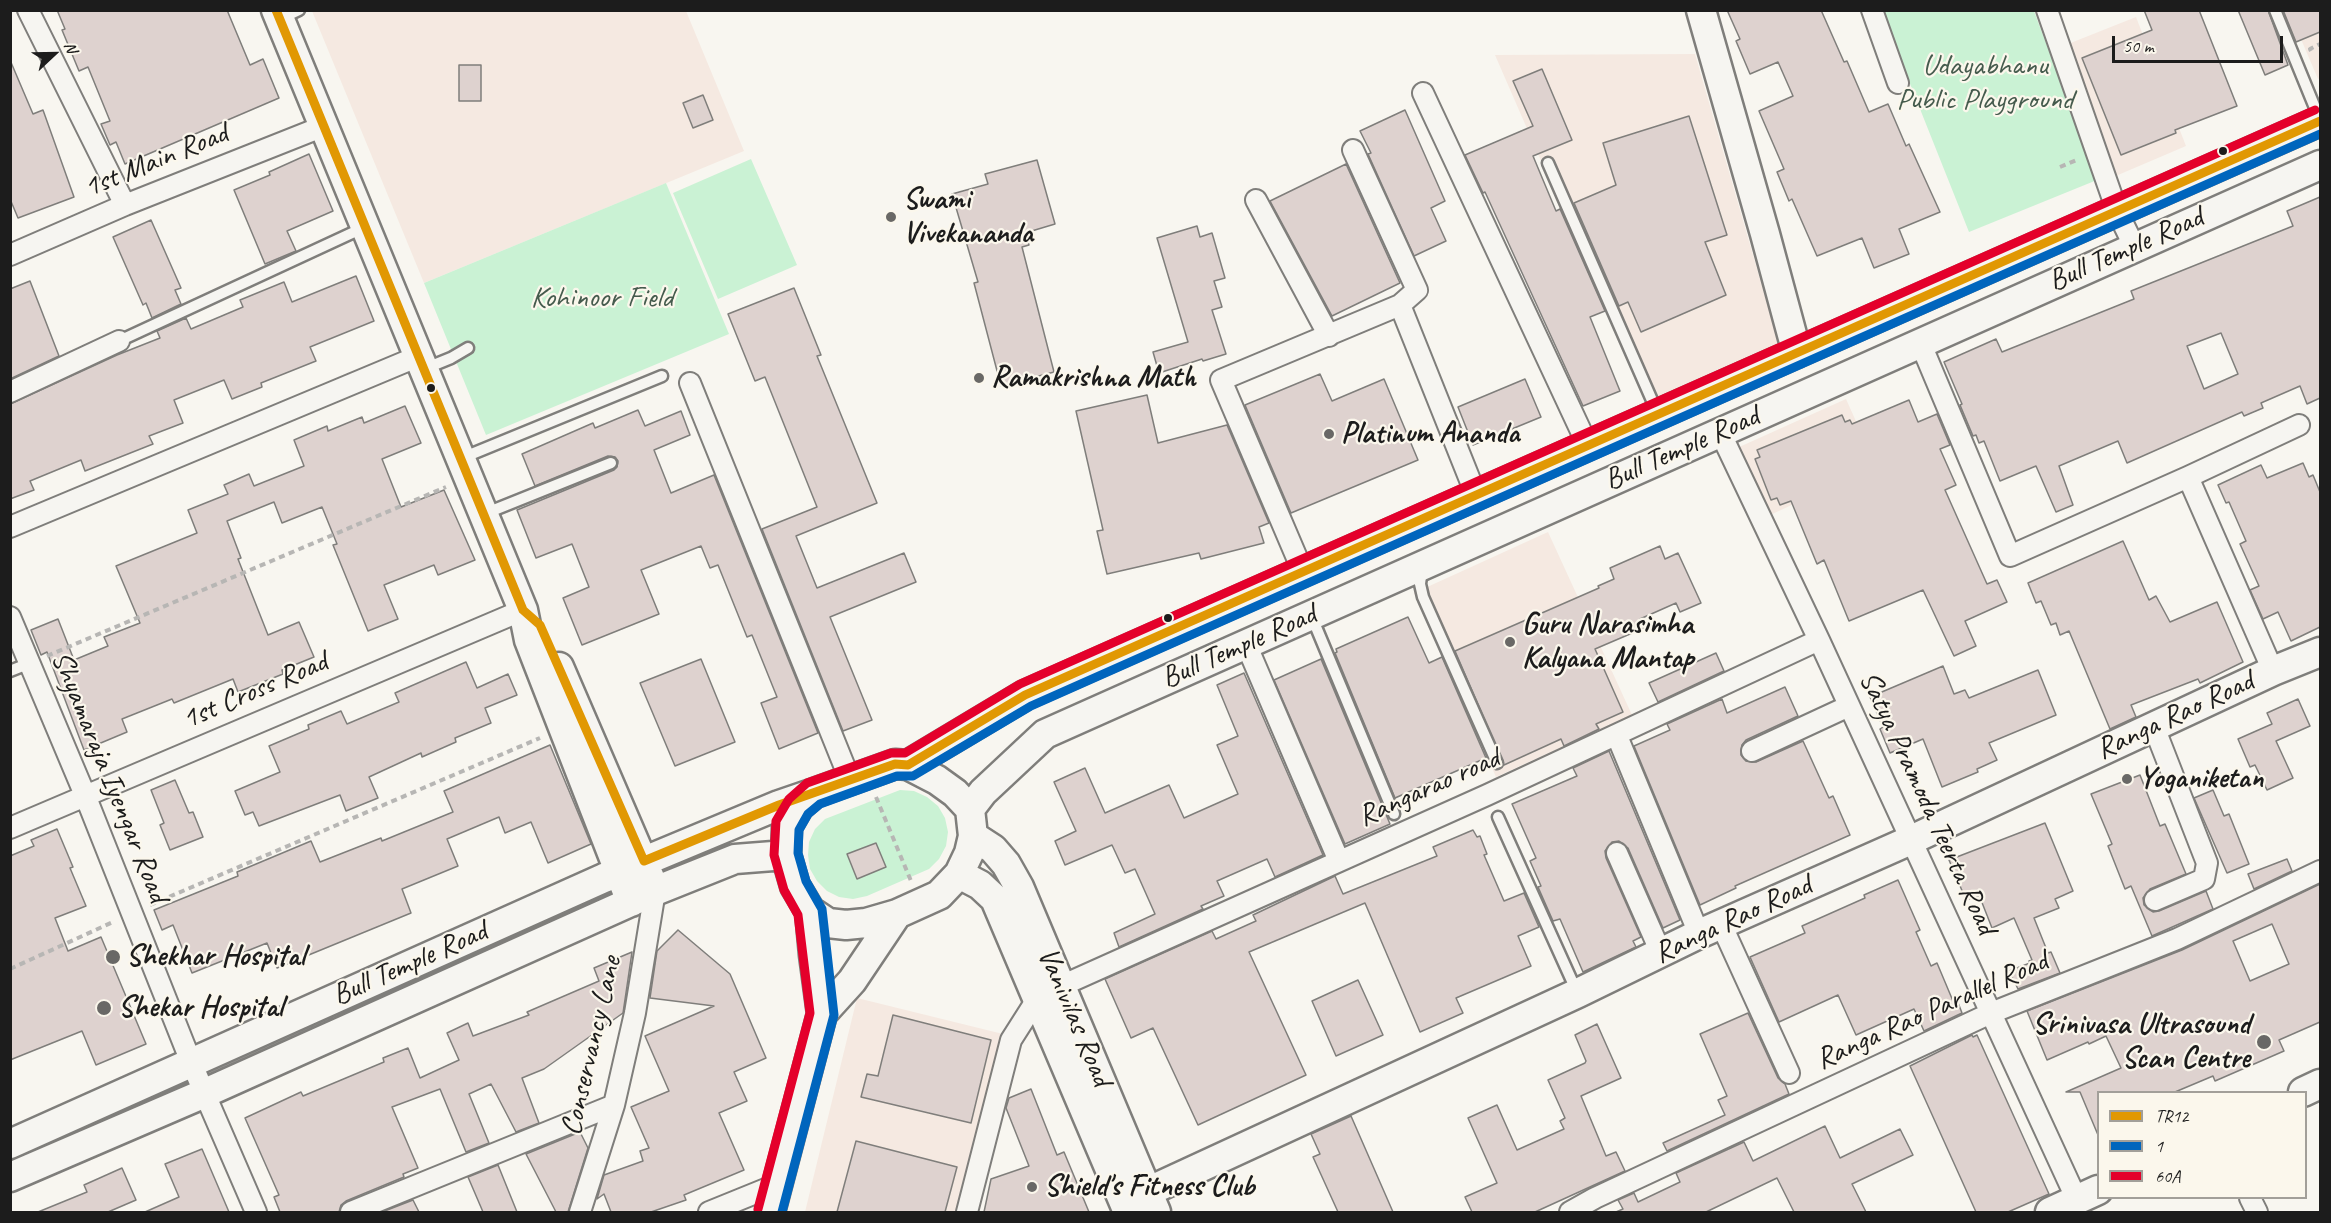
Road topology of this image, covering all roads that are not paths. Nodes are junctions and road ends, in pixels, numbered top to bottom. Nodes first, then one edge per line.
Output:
1 (28, 10) edge
2 (1701, 10) edge
3 (1872, 10) edge
4 (2047, 10) edge
5 (2275, 10) edge
6 (285, 13) edge
7 (1898, 83) dead end
8 (1423, 93) dead end
9 (2320, 120) edge
10 (324, 126) junction
11 (1353, 150) dead end
12 (1548, 163) dead end
13 (2320, 165) edge
14 (1256, 200) dead end
15 (125, 205) junction
16 (2117, 211) junction
17 (365, 227) junction
18 (2134, 246) junction
19 (10, 255) edge
20 (1400, 305) junction
21 (1329, 336) junction
22 (119, 340) joint
23 (1920, 342) junction
24 (468, 348) dead end
25 (1797, 353) junction
26 (421, 362) junction
27 (662, 376) dead end
28 (690, 383) dead end
29 (10, 392) edge
30 (1659, 414) junction
31 (2299, 424) dead end
32 (1720, 432) junction
33 (1587, 444) junction
34 (611, 462) dead end
35 (465, 468) junction
36 (2188, 477) junction
37 (1476, 495) junction
38 (483, 514) junction
39 (10, 527) edge
40 (1422, 565) junction
41 (1303, 572) junction
42 (523, 610) junction
43 (1311, 615) junction
44 (10, 617) edge
45 (1819, 640) junction
46 (1246, 644) junction
47 (2320, 652) edge
48 (30, 663) junction
49 (10, 671) edge
50 (2273, 671) junction
51 (1849, 706) junction
52 (2154, 727) junction
53 (1617, 736) junction
54 (1752, 751) dead end
55 (1497, 763) dead end
56 (908, 765) junction
57 (862, 787) junction
58 (814, 794) junction
59 (85, 795) junction
60 (1394, 814) dead end
61 (1498, 817) dead end
62 (971, 822) junction
63 (10, 828) edge
64 (1911, 840) junction
65 (1617, 853) dead end
66 (786, 855) junction
67 (1339, 861) junction
68 (632, 866) junction
69 (2320, 871) edge
70 (958, 874) junction
71 (643, 896) junction
72 (2155, 900) dead end
73 (810, 911) junction
74 (897, 914) junction
75 (1710, 929) junction
76 (1661, 953) junction
77 (1578, 993) junction
78 (1050, 994) junction
79 (1991, 1013) junction
80 (822, 1014) junction
81 (191, 1062) junction
82 (1789, 1073) dead end
83 (2320, 1084) edge
84 (2305, 1091) edge
85 (205, 1093) junction
86 (614, 1105) junction
87 (10, 1144) edge
88 (10, 1177) edge
89 (778, 1184) junction
90 (2088, 1195) edge
91 (1152, 1202) edge
92 (256, 1212) edge
93 (351, 1212) edge
94 (580, 1212) edge
95 (709, 1212) edge
96 (770, 1212) edge
97 (967, 1212) edge
98 (1128, 1212) edge
99 (1570, 1212) edge
100 (2050, 1212) edge

1 - 15 street
2 - 25 main road
3 - 7 street
4 - 16 street
5 - 9 lane
6 - 10 main road
8 - 33 street
9 - 16 main road, Bull Temple Road
10 - 15 street, 1st Main Road
10 - 17 main road
11 - 20 street
12 - 30 lane
13 - 18 main road, Bull Temple Road
14 - 21 street
15 - 19 street, 1st Main Road
16 - 18 street
16 - 25 main road, Bull Temple Road
17 - 22 lane
17 - 26 main road
18 - 23 main road, Bull Temple Road
20 - 21 street
20 - 37 street
21 - 41 street
22 - 29 street
23 - 32 main road, Bull Temple Road
23 - 36 street
24 - 26 lane
25 - 30 main road, Bull Temple Road
26 - 35 main road
26 - 39 street
27 - 35 lane
28 - 57 street
30 - 33 main road, Bull Temple Road
31 - 36 street
32 - 40 main road, Bull Temple Road
32 - 45 street, Satya Pramoda Teerta Road
33 - 37 main road, Bull Temple Road
34 - 38 lane
35 - 38 main road
36 - 50 street
37 - 41 main road, Bull Temple Road
38 - 42 main road
40 - 43 main road, Bull Temple Road
40 - 55 lane
41 - 56 main road, Bull Temple Road
42 - 59 street, 1st Cross Road
42 - 68 main road
42 - 68 main road
43 - 46 main road, Bull Temple Road
43 - 60 lane
44 - 48 street, Shyamaraja Iyengar Road
45 - 51 street, Satya Pramoda Teerta Road
45 - 53 street, Rangarao road
46 - 62 main road, Bull Temple Road
46 - 67 street
47 - 50 main road, Ranga Rao Road
48 - 49 lane
48 - 59 street, Shyamaraja Iyengar Road
50 - 52 main road, Ranga Rao Road
51 - 54 street
51 - 64 street, Satya Pramoda Teerta Road
52 - 64 main road, Ranga Rao Road
52 - 72 street
53 - 67 street, Rangarao road
53 - 75 street
56 - 57 main road
56 - 62 main road
57 - 58 main road
58 - 66 main road
58 - 68 main road, Bull Temple Road
59 - 63 street, 1st Cross Road
59 - 81 street, Shyamaraja Iyengar Road
61 - 77 lane
62 - 70 main road
62 - 78 main road, Vanivilas Road
64 - 75 main road, Ranga Rao Road
64 - 79 street, Satya Pramoda Teerta Road
65 - 76 street
66 - 71 main road, Bull Temple Road
66 - 73 main road
67 - 78 street, Rangarao road
68 - 71 main road
68 - 81 main road, Bull Temple Road
69 - 79 street, Ranga Rao Parallel Road
70 - 74 main road
70 - 78 main road
71 - 85 main road, Bull Temple Road
71 - 86 street, Conservancy Lane
73 - 74 main road
73 - 80 main road
74 - 80 main road
75 - 76 main road, Ranga Rao Road
75 - 82 street
76 - 77 main road, Ranga Rao Road
77 - 91 main road, Ranga Rao Road
78 - 91 main road, Vanivilas Road
78 - 97 street
78 - 98 main road
79 - 90 street, Satya Pramoda Teerta Road
79 - 99 street, Ranga Rao Parallel Road
80 - 89 main road
81 - 85 street, Shyamaraja Iyengar Road
81 - 87 main road, Bull Temple Road
83 - 84 main road
85 - 88 main road, Bull Temple Road
85 - 92 street, Shyamaraja Iyengar Road
86 - 93 street
86 - 94 street, Conservancy Lane
89 - 95 street
89 - 96 main road
90 - 100 main road

